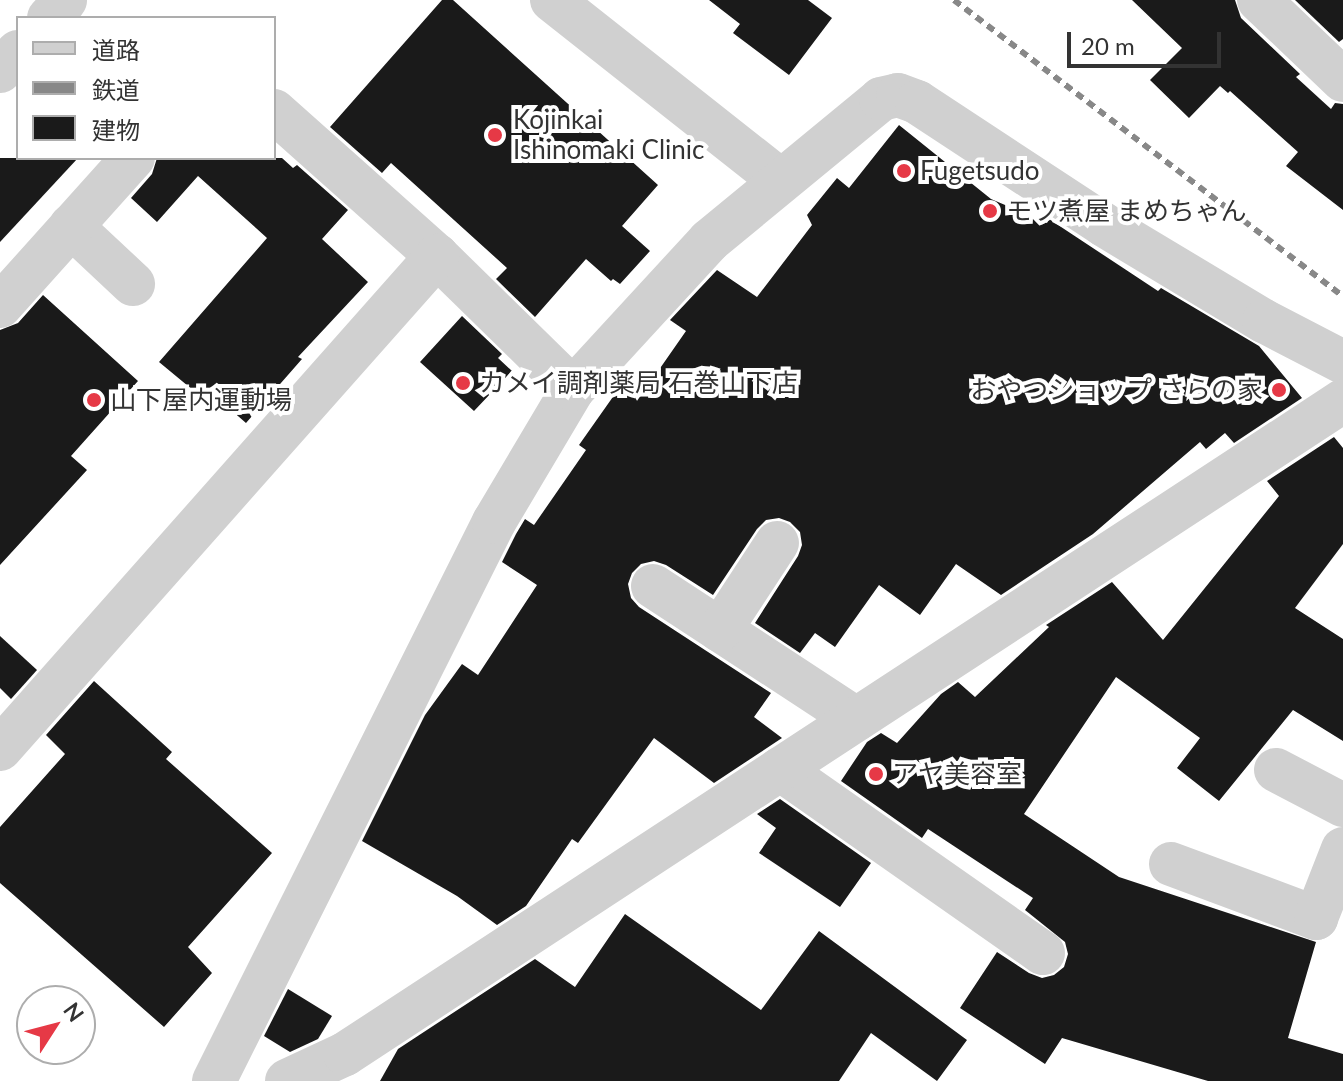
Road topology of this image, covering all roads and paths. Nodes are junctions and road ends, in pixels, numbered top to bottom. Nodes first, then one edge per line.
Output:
1 (552, 0) edge
2 (1259, 0) edge
3 (16, 54) edge
4 (0, 71) edge
5 (1343, 80) edge
6 (276, 113) edge
7 (131, 160) edge
8 (781, 181) junction
9 (71, 226) junction
10 (437, 256) junction
11 (133, 284) dead end
12 (0, 306) edge
13 (1343, 362) edge
14 (573, 389) junction
15 (1343, 401) edge
16 (777, 543) dead end
17 (653, 586) dead end
18 (720, 630) junction
19 (856, 719) junction
20 (0, 749) edge
21 (780, 769) junction
22 (1276, 770) dead end
23 (1343, 805) edge
24 (1343, 849) edge
25 (1171, 864) dead end
26 (1043, 953) dead end
27 (214, 1081) edge
28 (287, 1081) edge

1 - 8 street
2 - 5 street
3 - 4 street
6 - 10 street
7 - 9 street
8 - 13 street
8 - 14 street
9 - 11 street
9 - 12 street
10 - 14 street
10 - 20 street
14 - 27 street
15 - 19 street
16 - 18 street
17 - 18 street
18 - 19 street
19 - 21 street
21 - 26 street
21 - 28 street
22 - 23 street
24 - 25 street

